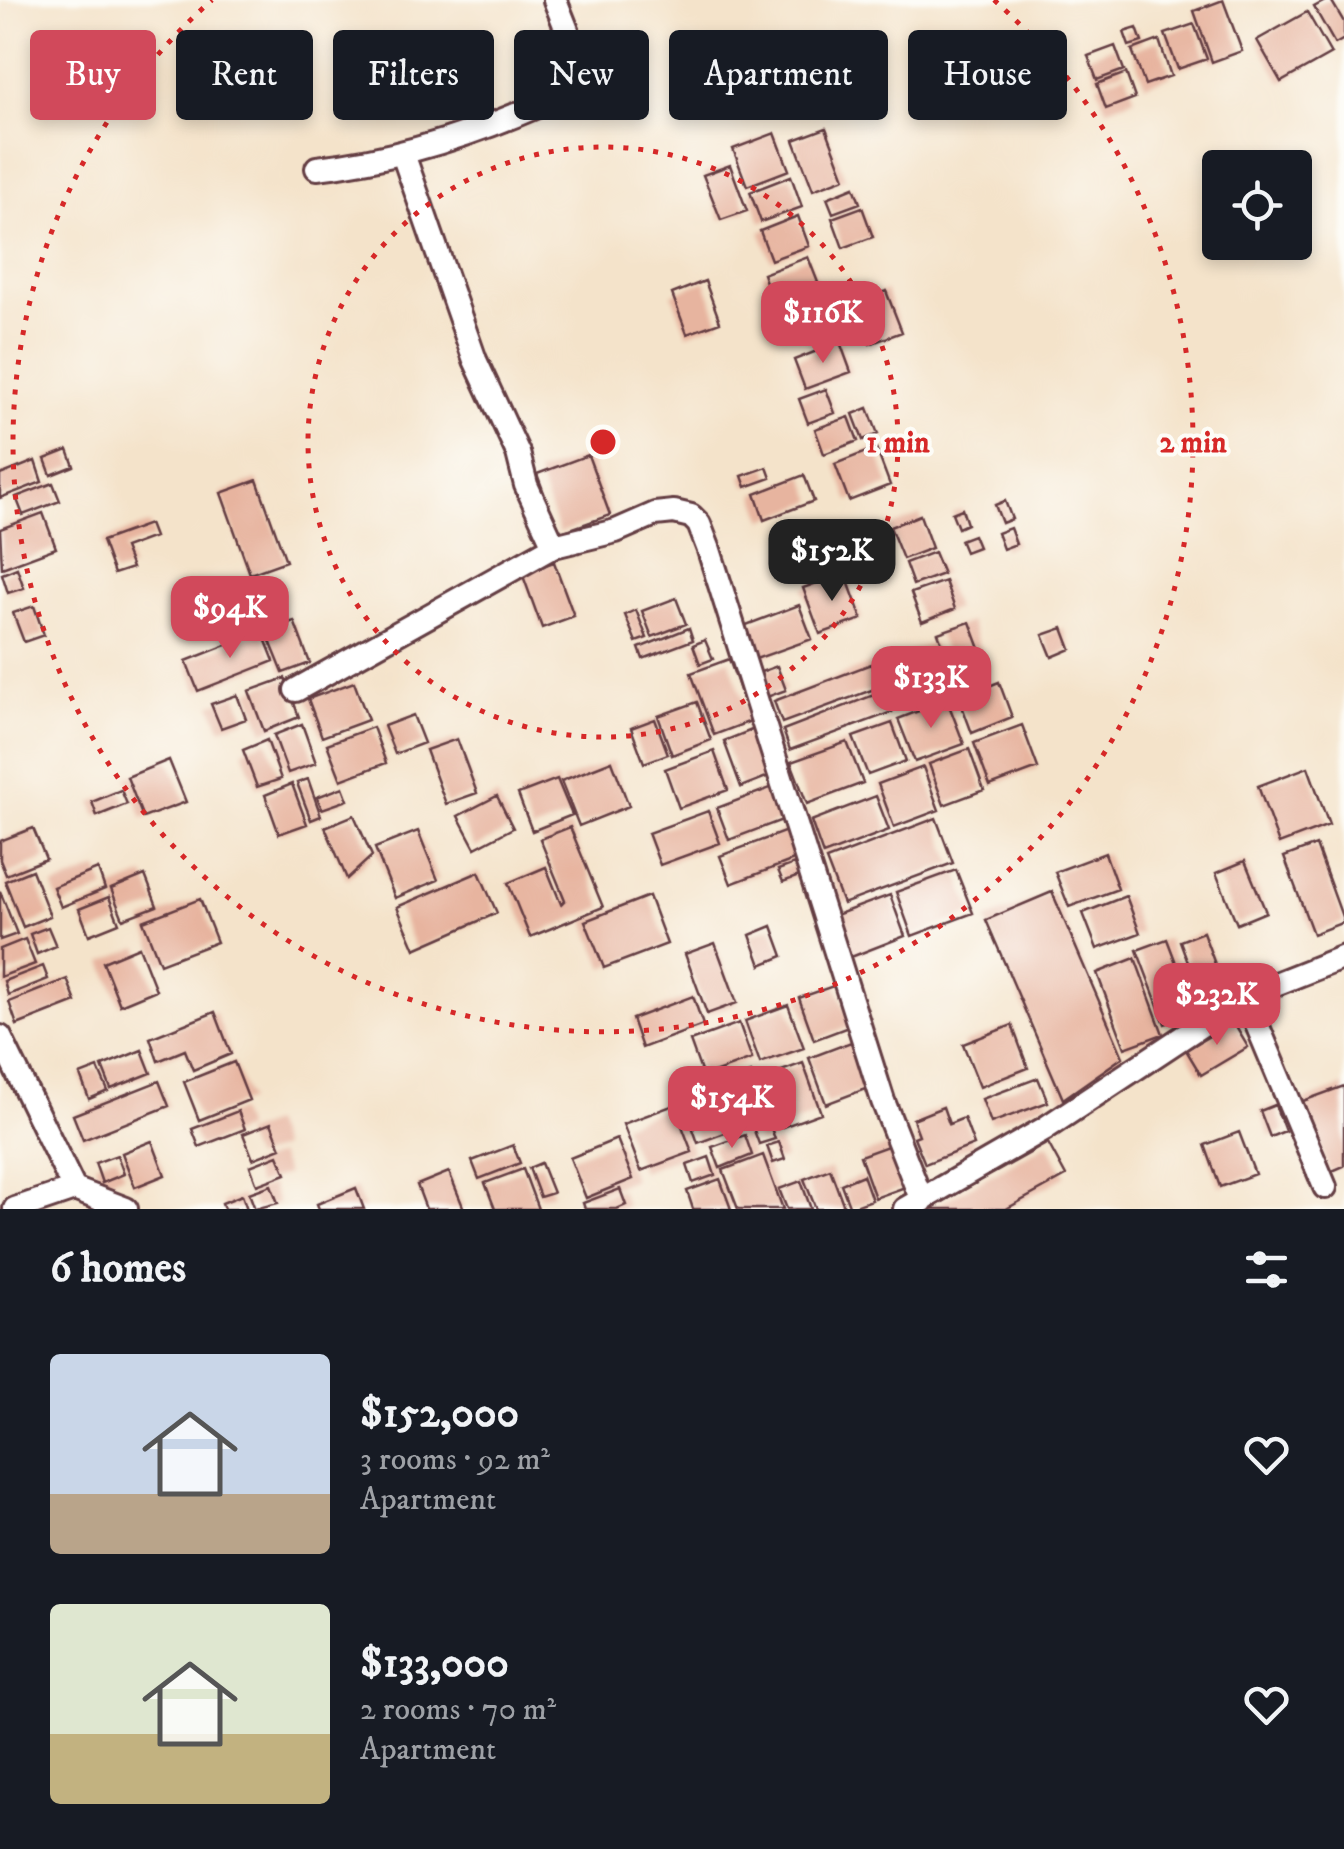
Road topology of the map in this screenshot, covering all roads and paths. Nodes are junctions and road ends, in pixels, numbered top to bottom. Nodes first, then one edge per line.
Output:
1 (556, 0) edge
2 (404, 154) junction
3 (317, 168) dead end
4 (554, 546) junction
5 (296, 690) dead end
6 (1344, 957) edge
7 (1245, 996) junction
8 (0, 1038) edge
9 (1325, 1187) dead end
10 (74, 1189) junction
11 (913, 1205) edge
12 (15, 1209) edge
13 (126, 1209) edge

1 - 2 street
2 - 3 street
2 - 4 street
4 - 5 street
4 - 11 street
6 - 7 street
7 - 9 street
7 - 11 street
8 - 10 street
10 - 12 street
10 - 13 street

